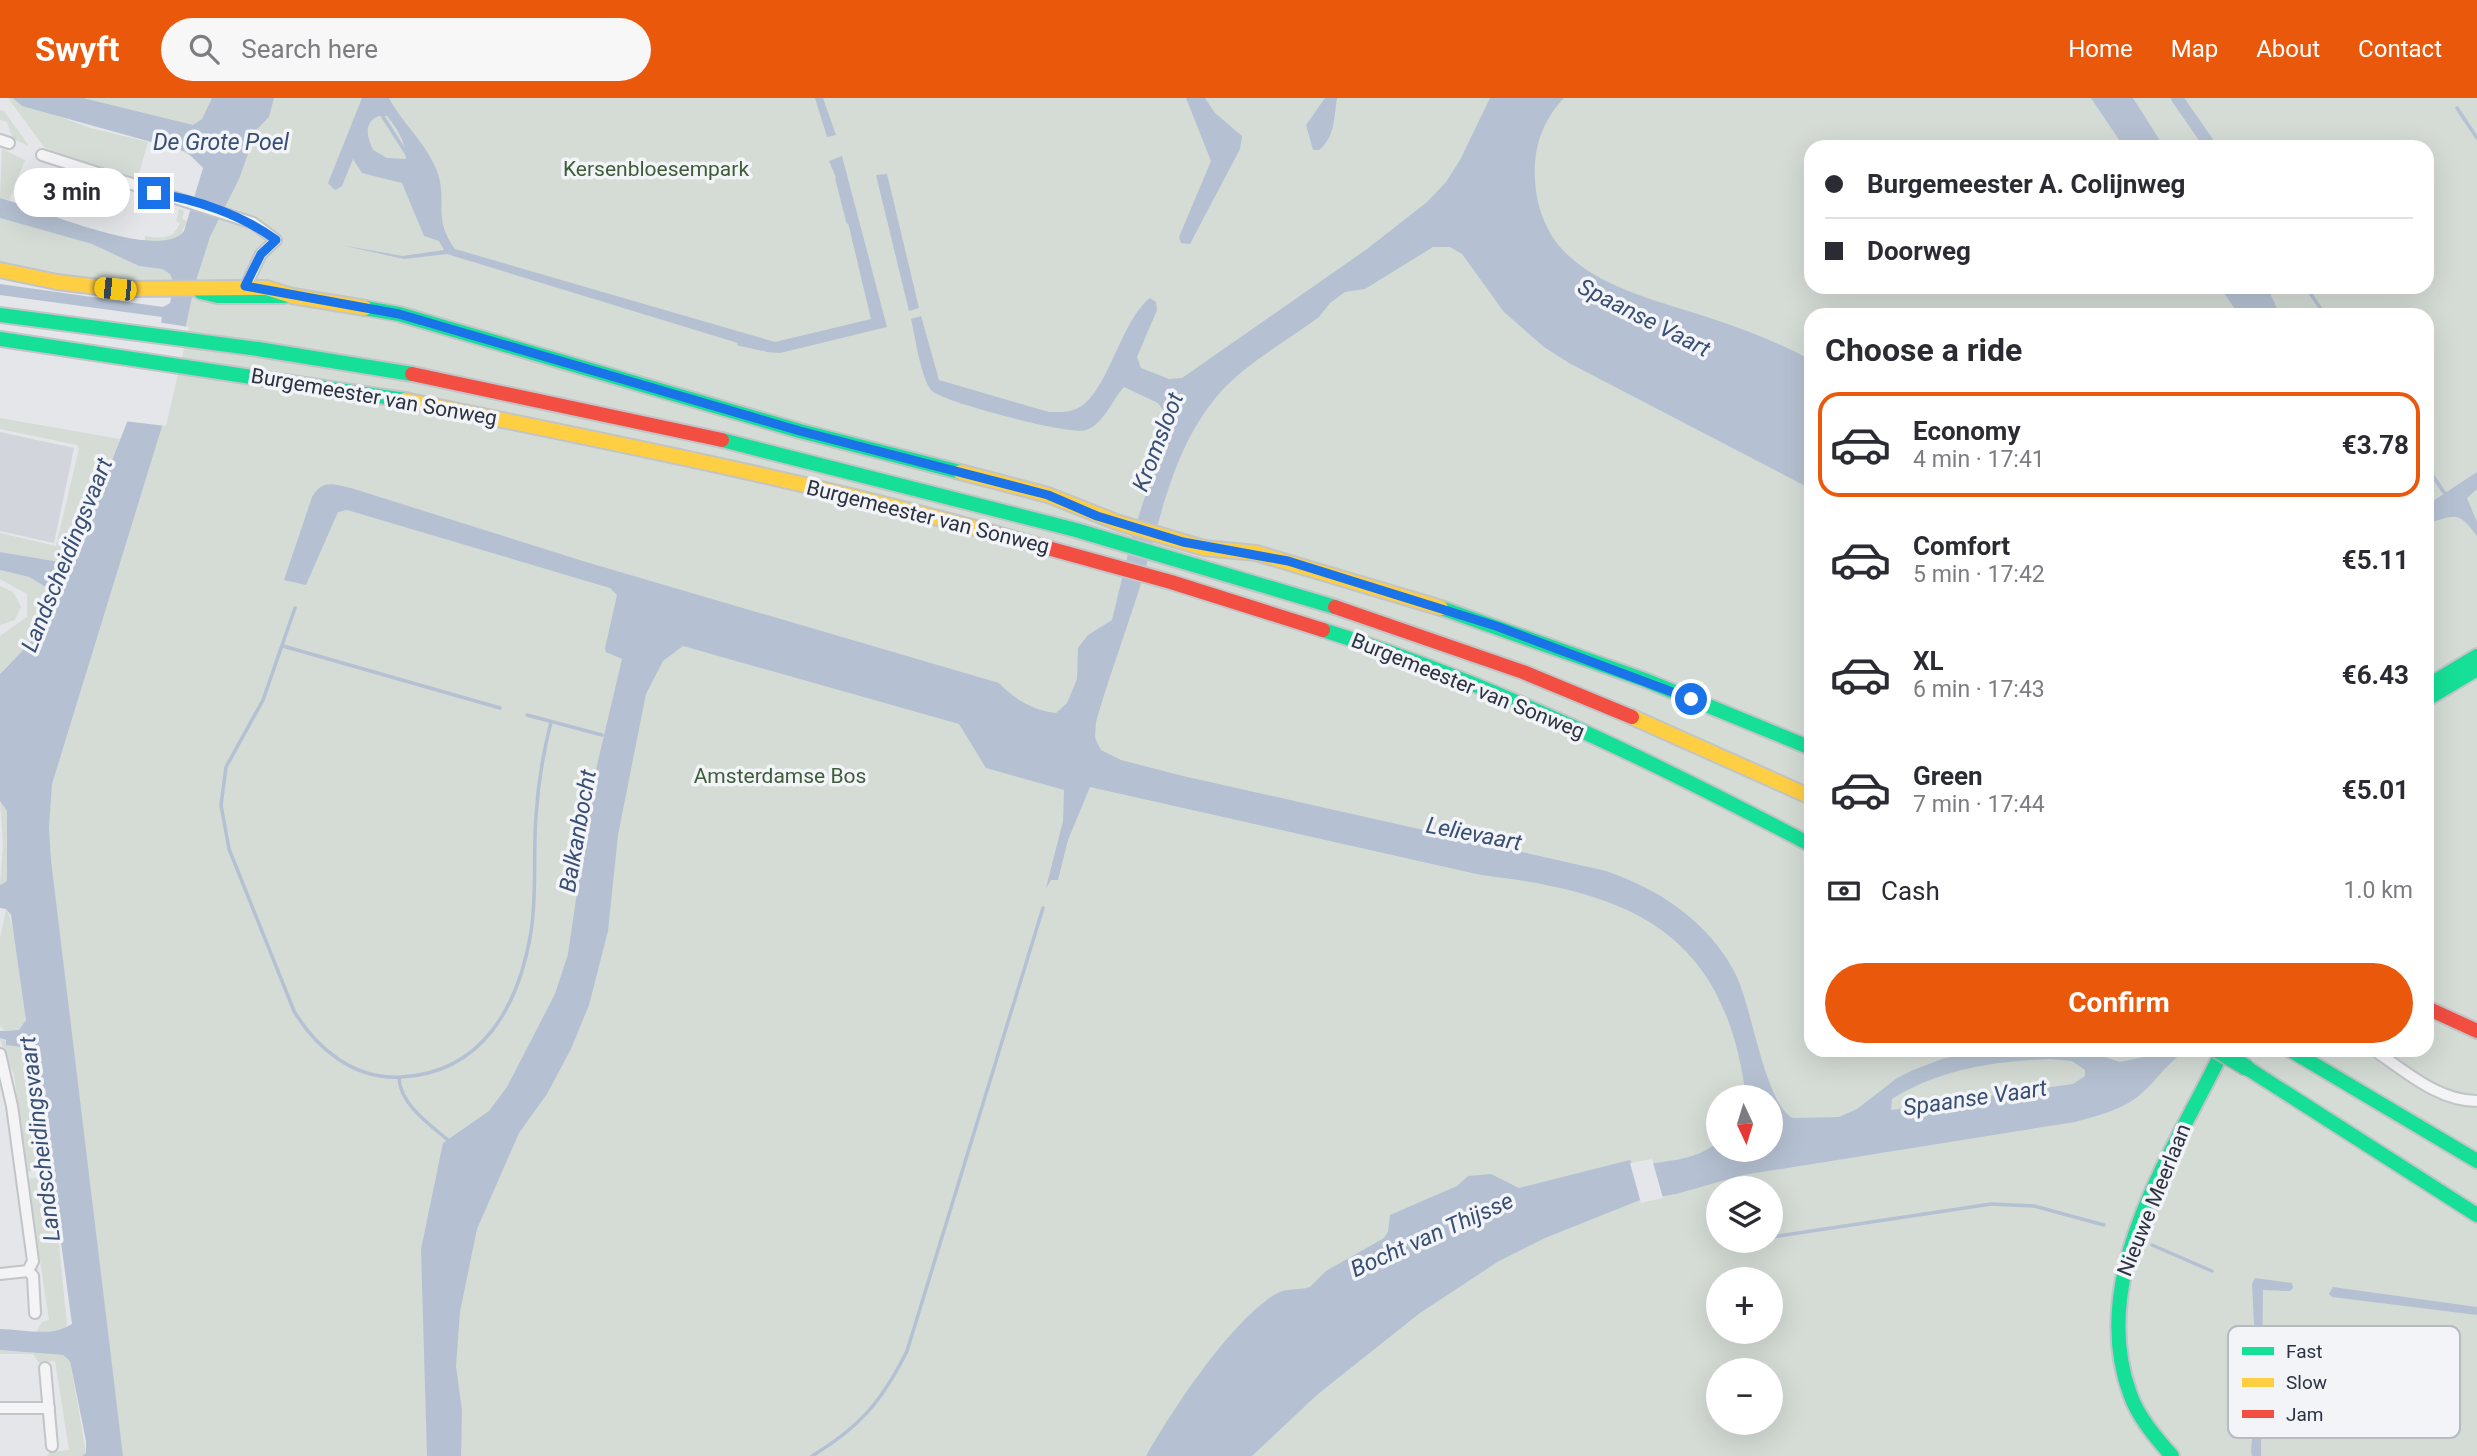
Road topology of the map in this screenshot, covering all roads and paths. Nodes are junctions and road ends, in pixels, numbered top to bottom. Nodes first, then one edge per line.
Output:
1 (42, 155) dead end
2 (0, 270) edge
3 (243, 292) junction
4 (0, 315) edge
5 (0, 339) edge
6 (1181, 550) junction
7 (2477, 656) edge
8 (2477, 670) edge
9 (2434, 682) edge
10 (2434, 696) edge
11 (1804, 745) edge
12 (1804, 794) edge
13 (1804, 841) edge
14 (2434, 1011) edge
15 (2477, 1031) edge
16 (0, 1054) edge
17 (2217, 1057) edge
18 (2220, 1057) edge
19 (2302, 1057) edge
20 (2384, 1057) edge
21 (4, 1083) edge
22 (2477, 1101) edge
23 (2477, 1161) edge
24 (2477, 1215) edge
25 (27, 1271) junction
26 (0, 1274) edge
27 (35, 1313) dead end
28 (45, 1368) dead end
29 (0, 1408) edge
30 (49, 1408) junction
31 (52, 1446) dead end
32 (2172, 1456) edge

1 - 3 street
2 - 3 main road
3 - 6 main road
4 - 6 main road, Burgemeester van Sonweg
5 - 13 main road, Burgemeester van Sonweg
6 - 11 main road
6 - 12 main road, Burgemeester van Sonweg
7 - 9 main road
8 - 10 main road
14 - 15 main road
16 - 21 street
17 - 32 main road, Nieuwe Meerlaan
18 - 24 main road, bridge
19 - 23 main road
20 - 22 street
21 - 25 street
25 - 26 street
25 - 27 street
28 - 30 street
29 - 30 street
30 - 31 street

